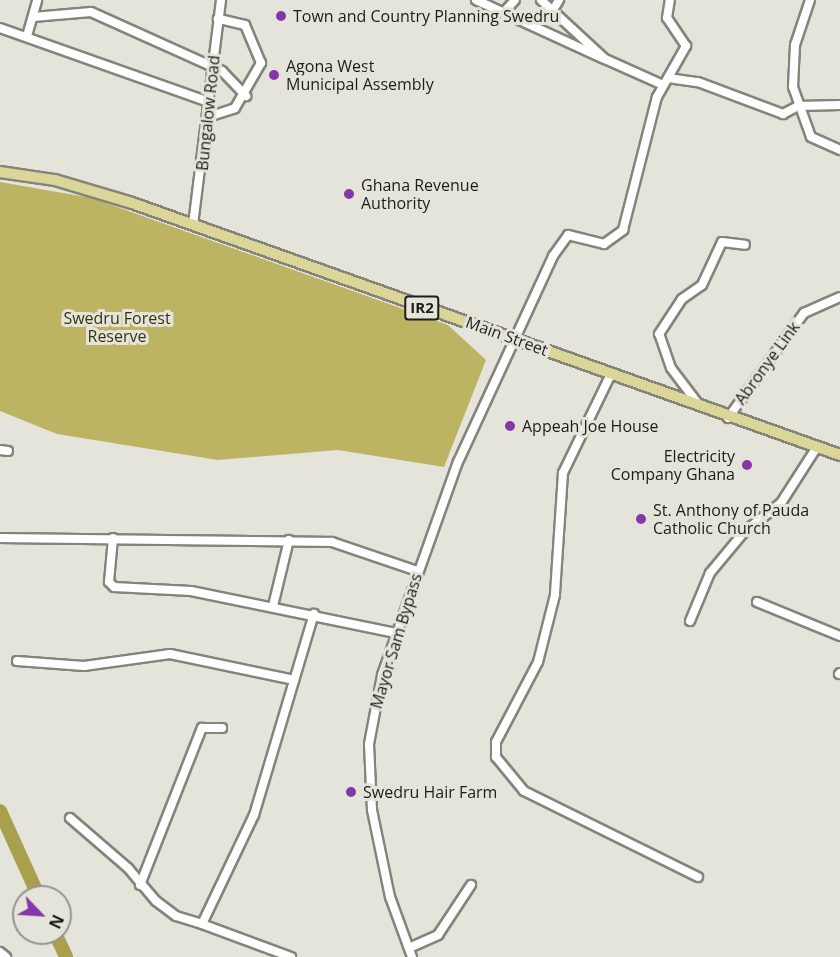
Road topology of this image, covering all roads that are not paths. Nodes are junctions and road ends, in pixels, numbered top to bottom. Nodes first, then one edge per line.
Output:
1 (37, 0) edge
2 (220, 0) edge
3 (476, 0) edge
4 (515, 0) edge
5 (541, 0) edge
6 (559, 0) edge
7 (670, 0) edge
8 (810, 0) edge
9 (506, 10) junction
10 (553, 10) junction
11 (33, 17) junction
12 (218, 19) junction
13 (0, 28) edge
14 (27, 36) junction
15 (605, 59) junction
16 (213, 66) junction
17 (665, 81) junction
18 (246, 96) junction
19 (209, 102) junction
20 (840, 105) edge
21 (798, 106) junction
22 (208, 117) junction
23 (840, 150) edge
24 (0, 172) edge
25 (193, 225) junction
26 (745, 245) dead end
27 (840, 297) edge
28 (516, 339) junction
29 (611, 374) junction
30 (699, 405) junction
31 (728, 418) junction
32 (817, 447) junction
33 (840, 455) edge
34 (0, 538) edge
35 (113, 538) junction
36 (289, 540) junction
37 (417, 571) junction
38 (757, 602) dead end
39 (273, 606) junction
40 (314, 614) junction
41 (690, 621) dead end
42 (396, 633) junction
43 (840, 636) edge
44 (16, 661) dead end
45 (294, 680) junction
46 (222, 728) dead end
47 (70, 818) dead end
48 (698, 877) dead end
49 (140, 885) junction
50 (471, 885) dead end
51 (202, 924) junction
52 (0, 952) edge
53 (410, 953) edge
54 (6, 957) edge
55 (291, 957) edge

1 - 11 street
2 - 12 street, Bungalow Road
3 - 9 street
4 - 9 street
5 - 10 street
6 - 10 street
7 - 17 street
8 - 21 street
9 - 15 street
10 - 15 street
11 - 14 street
11 - 16 street
12 - 16 street, Bungalow Road
12 - 18 street
13 - 14 street
14 - 19 street
15 - 17 street
16 - 18 street
16 - 19 street, Bungalow Road
17 - 21 street
17 - 28 street, Mayor Sam Bypass
18 - 22 street
19 - 22 street, Bungalow Road
20 - 21 street
21 - 23 street
22 - 25 street, Bungalow Road
24 - 25 main road, Main Street / IR2
25 - 28 main road, Main Street / IR2
26 - 30 street
27 - 31 street, Abronye Link
28 - 29 main road, Main Street / IR2
28 - 37 street, Mayor Sam Bypass
29 - 30 main road, Main Street / IR2
29 - 48 street
30 - 31 main road, Main Street / IR2
31 - 32 main road, Main Street / IR2
32 - 33 main road, Main Street / IR2
32 - 41 street
34 - 35 street
35 - 36 street
35 - 39 street
36 - 37 street
36 - 39 street
37 - 42 street, Mayor Sam Bypass
38 - 43 street
39 - 40 street
40 - 42 street
40 - 45 street
42 - 53 street, Mayor Sam Bypass
44 - 45 street
45 - 51 street
46 - 49 street
47 - 49 street
49 - 51 street
50 - 53 street
51 - 55 street
52 - 54 street

